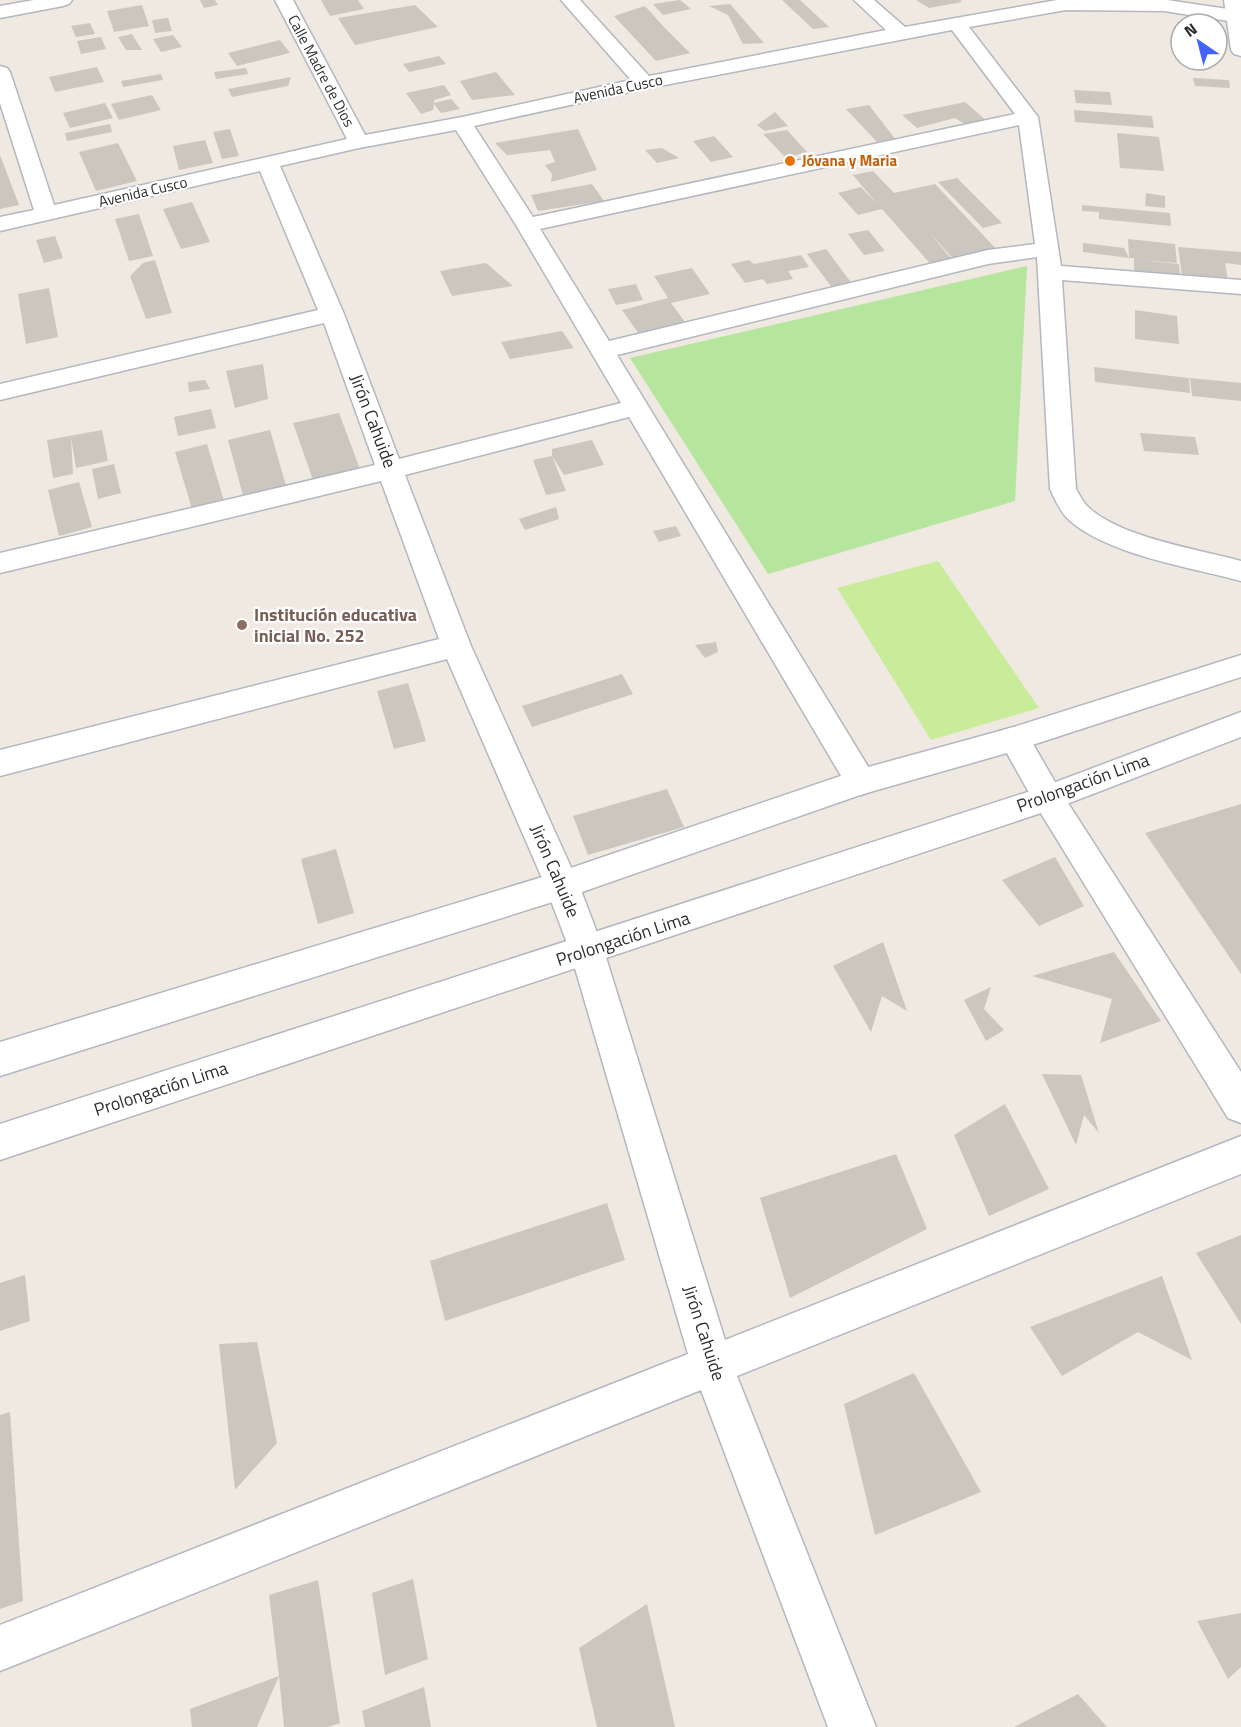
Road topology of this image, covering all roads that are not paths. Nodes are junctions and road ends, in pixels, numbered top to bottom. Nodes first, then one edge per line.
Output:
1 (63, 0) edge
2 (284, 0) edge
3 (570, 0) edge
4 (863, 0) edge
5 (1162, 2) edge
6 (1236, 11) edge
7 (0, 12) edge
8 (957, 24) junction
9 (901, 33) junction
10 (1241, 50) edge
11 (0, 72) edge
12 (644, 82) junction
13 (1028, 117) junction
14 (462, 123) junction
15 (359, 142) junction
16 (268, 164) junction
17 (46, 214) junction
18 (0, 224) edge
19 (527, 225) junction
20 (1049, 261) junction
21 (1241, 287) edge
22 (332, 314) junction
23 (601, 351) junction
24 (0, 392) edge
25 (636, 407) junction
26 (392, 470) junction
27 (0, 563) edge
28 (1241, 571) edge
29 (456, 646) junction
30 (1241, 666) edge
31 (1241, 724) edge
32 (1014, 739) junction
33 (0, 763) edge
34 (861, 782) junction
35 (1048, 798) junction
36 (562, 885) junction
37 (587, 951) junction
38 (0, 1059) edge
39 (1241, 1105) edge
40 (0, 1142) edge
41 (1241, 1155) edge
42 (712, 1365) junction
43 (0, 1648) edge
44 (852, 1727) edge

1 - 7 street
2 - 15 street, Calle Madre de Dios
3 - 12 street
4 - 9 street
5 - 6 street, Avenida Cusco
5 - 8 street, Avenida Cusco
6 - 10 street
8 - 9 street, Avenida Cusco
8 - 13 street
9 - 12 street, Avenida Cusco
11 - 17 street
12 - 14 street, Avenida Cusco
13 - 19 street
13 - 20 street
14 - 15 street, Avenida Cusco
14 - 19 street
15 - 16 street, Avenida Cusco
16 - 17 street, Avenida Cusco
16 - 22 street, Jirón Cahuide
17 - 18 street, Avenida Cusco
19 - 23 street
20 - 21 street
20 - 23 street
20 - 28 street
22 - 24 street
22 - 26 street, Jirón Cahuide
23 - 25 street
25 - 26 street
25 - 34 street
26 - 27 street
26 - 29 street, Jirón Cahuide
29 - 33 street
29 - 36 street, Jirón Cahuide
30 - 32 street
31 - 35 street, Prolongación Lima
32 - 34 street
32 - 35 street
34 - 36 street
35 - 37 street, Prolongación Lima
35 - 39 street
36 - 37 street, Jirón Cahuide
36 - 38 street
37 - 40 street, Prolongación Lima
37 - 42 street, Jirón Cahuide
41 - 42 street
42 - 43 street
42 - 44 street, Jirón Cahuide

